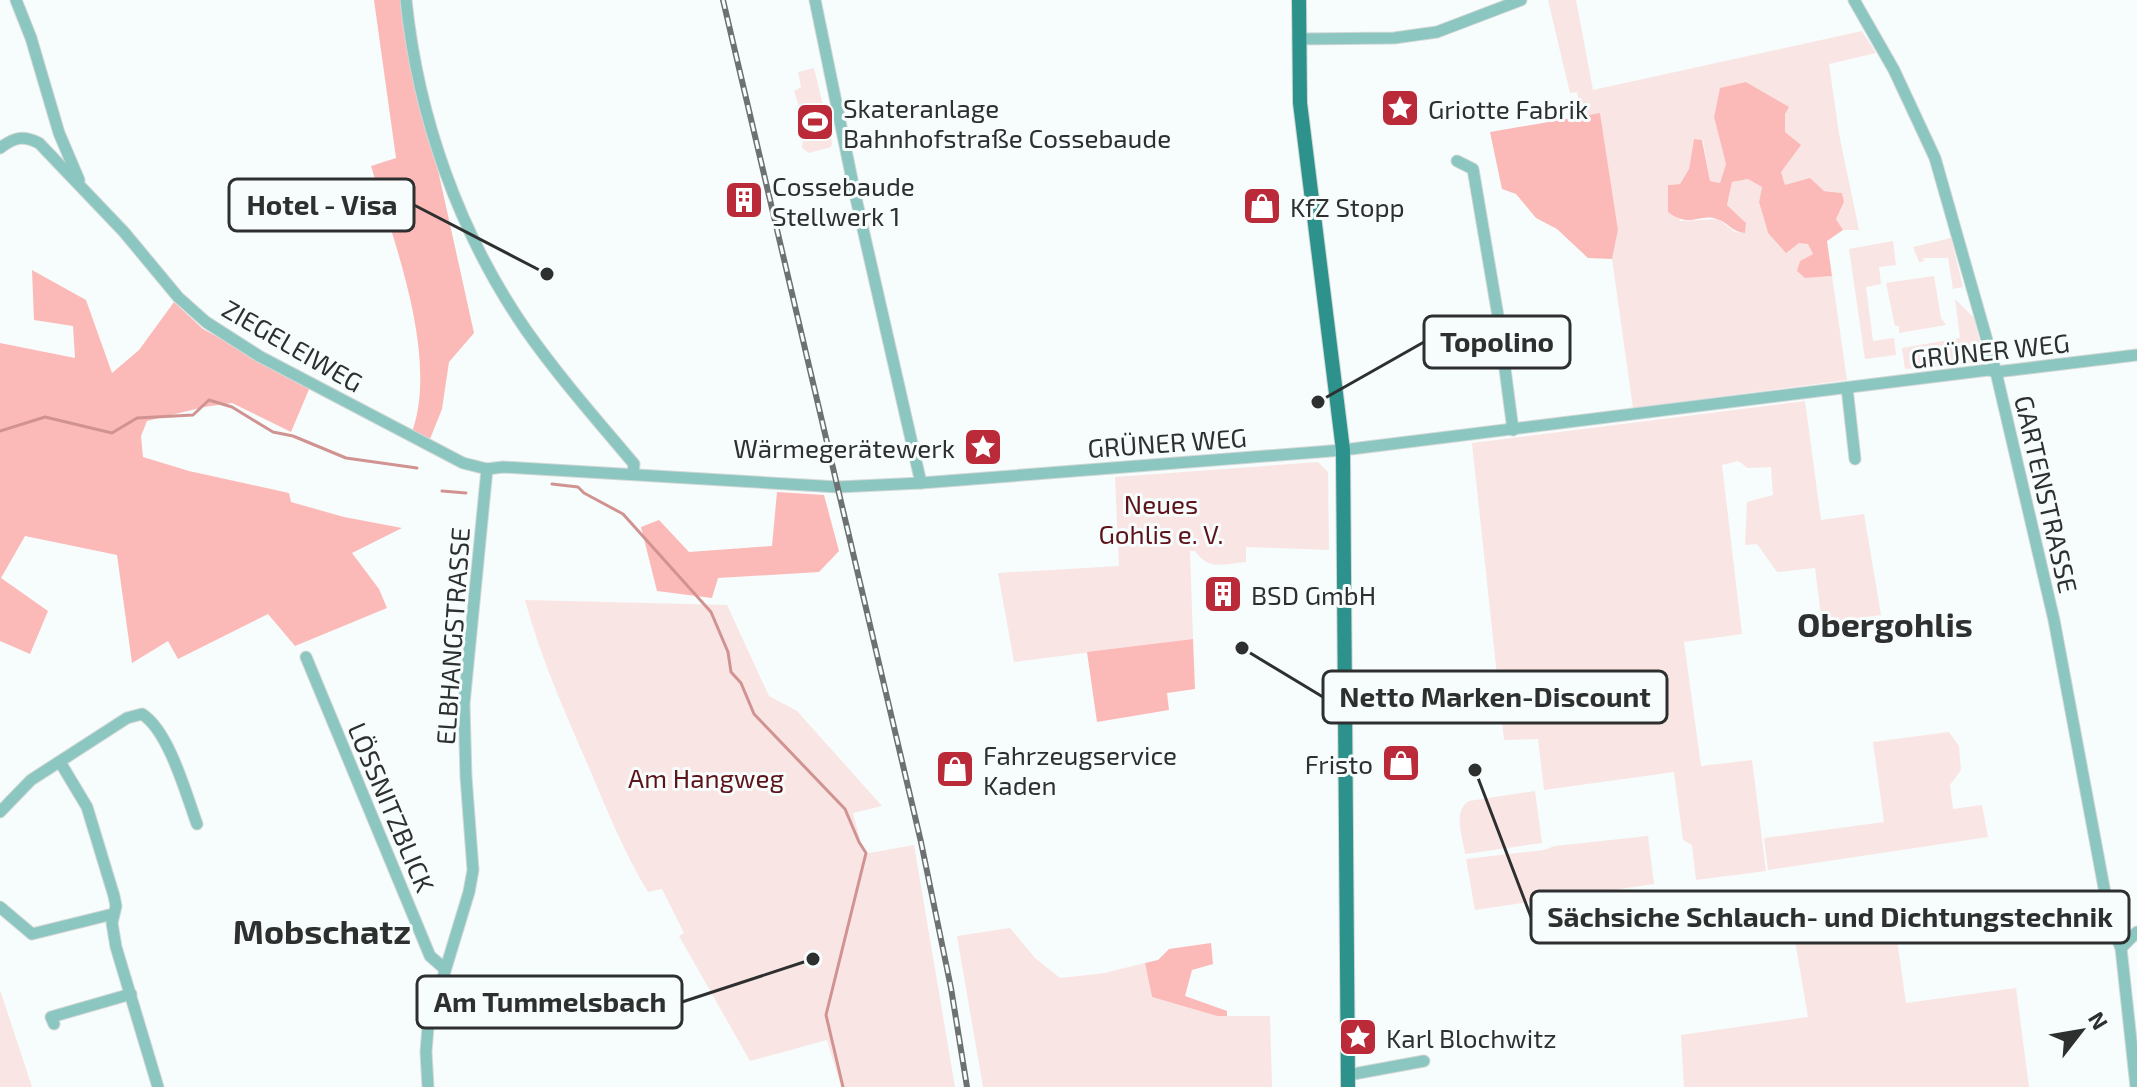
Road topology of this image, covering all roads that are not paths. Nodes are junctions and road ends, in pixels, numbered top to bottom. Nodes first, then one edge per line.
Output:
1 (16, 0) edge
2 (406, 0) edge
3 (815, 0) edge
4 (1299, 0) edge
5 (1521, 0) edge
6 (1854, 0) edge
7 (1298, 39) junction
8 (0, 148) edge
9 (1457, 161) dead end
10 (81, 184) junction
11 (2137, 355) edge
12 (1996, 372) junction
13 (1847, 388) junction
14 (1513, 430) junction
15 (1343, 450) junction
16 (1855, 459) dead end
17 (487, 469) junction
18 (633, 474) junction
19 (921, 483) junction
20 (306, 657) dead end
21 (60, 762) junction
22 (0, 812) edge
23 (197, 824) dead end
24 (0, 907) edge
25 (113, 914) junction
26 (2137, 932) edge
27 (2121, 948) junction
28 (445, 969) junction
29 (131, 994) junction
30 (54, 1024) dead end
31 (1424, 1061) dead end
32 (1348, 1081) edge
33 (158, 1087) edge
34 (428, 1087) edge
35 (2136, 1087) edge

1 - 10 street
2 - 18 street
3 - 19 street
4 - 7 main road
5 - 7 street
6 - 12 street, GARTENSTRASSE
7 - 15 main road
8 - 10 street, ZIEGELEIWEG
9 - 14 street
10 - 17 street, ZIEGELEIWEG
11 - 12 street, GRÜNER WEG
12 - 13 street, GRÜNER WEG
12 - 27 street, GARTENSTRASSE
13 - 14 street, GRÜNER WEG
13 - 16 street
14 - 15 street, GRÜNER WEG
15 - 19 street, GRÜNER WEG
15 - 32 main road
17 - 18 street, GRÜNER WEG
17 - 28 street, ELBHANGSTRASSE
18 - 19 street, GRÜNER WEG
20 - 28 street, LÖSSNITZBLICK
21 - 22 street
21 - 23 street
21 - 25 street
24 - 25 street
25 - 29 street
26 - 27 street
27 - 35 street, GARTENSTRASSE
28 - 34 street, ELBHANGSTRASSE
29 - 30 street
29 - 33 street
31 - 32 street

